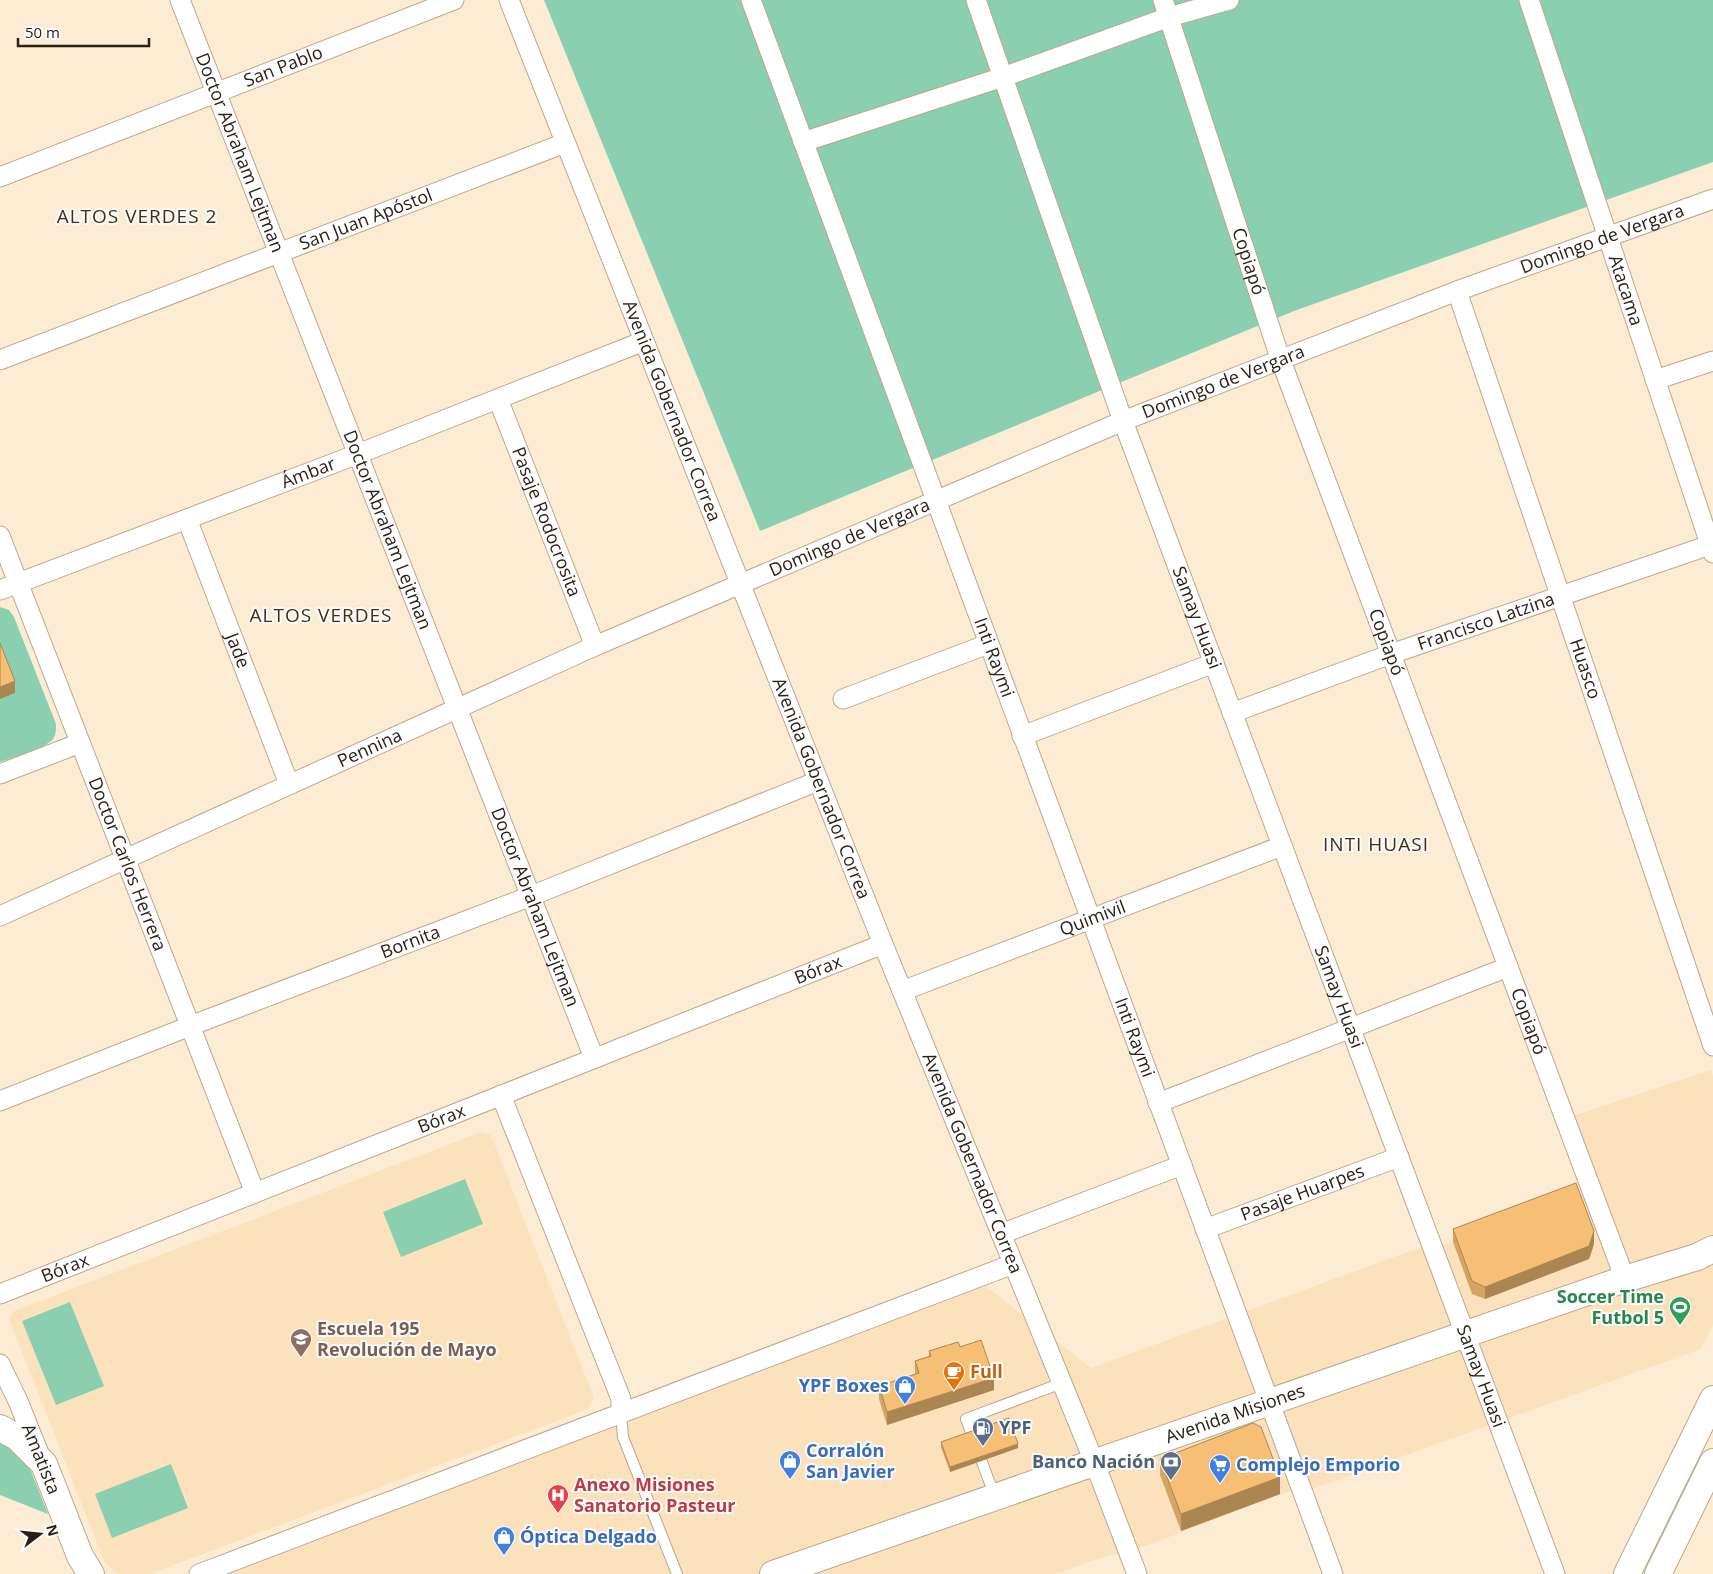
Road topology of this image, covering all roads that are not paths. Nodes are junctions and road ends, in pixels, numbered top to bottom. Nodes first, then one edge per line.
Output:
1 (180, 0) edge
2 (454, 0) edge
3 (509, 0) edge
4 (751, 0) edge
5 (976, 0) edge
6 (1229, 0) edge
7 (1529, 0) edge
8 (1166, 9) edge
9 (1003, 77) junction
10 (217, 93) junction
11 (803, 142) junction
12 (565, 143) junction
13 (0, 177) edge
14 (1713, 199) edge
15 (1607, 237) junction
16 (279, 252) junction
17 (1457, 291) junction
18 (644, 341) junction
19 (1280, 358) junction
20 (0, 360) edge
21 (1713, 361) edge
22 (1655, 380) junction
23 (498, 399) junction
24 (1122, 421) junction
25 (358, 454) junction
26 (935, 500) junction
27 (187, 519) junction
28 (0, 536) edge
29 (1712, 547) edge
30 (18, 583) junction
31 (740, 583) junction
32 (0, 590) edge
33 (1561, 596) junction
34 (988, 644) junction
35 (594, 646) junction
36 (1391, 654) junction
37 (1214, 663) junction
38 (843, 699) dead end
39 (457, 708) junction
40 (1232, 713) junction
41 (1022, 736) junction
42 (80, 743) junction
43 (0, 774) edge
44 (818, 781) junction
45 (289, 784) junction
46 (1282, 846) junction
47 (126, 860) junction
48 (531, 896) junction
49 (0, 916) edge
50 (1090, 919) junction
51 (883, 944) junction
52 (1508, 967) junction
53 (902, 991) junction
54 (190, 1026) junction
55 (1351, 1028) junction
56 (1713, 1046) edge
57 (594, 1058) junction
58 (500, 1095) junction
59 (0, 1101) edge
60 (1158, 1103) junction
61 (1399, 1157) junction
62 (1182, 1166) junction
63 (255, 1193) junction
64 (1205, 1229) junction
65 (1001, 1234) junction
66 (1708, 1254) edge
67 (1013, 1264) junction
68 (1625, 1279) junction
69 (0, 1294) edge
70 (1466, 1335) junction
71 (0, 1364) edge
72 (1062, 1383) junction
73 (1713, 1399) edge
74 (1269, 1402) junction
75 (621, 1413) junction
76 (0, 1428) edge
77 (1713, 1462) edge
78 (44, 1464) junction
79 (1095, 1464) junction
80 (995, 1498) junction
81 (81, 1568) edge
82 (199, 1574) edge
83 (677, 1574) edge
84 (773, 1574) edge
85 (1137, 1574) edge
86 (1333, 1574) edge
87 (1555, 1574) edge
88 (1627, 1574) edge
89 (1658, 1574) edge

1 - 10 street, Doctor Abraham Lejtman
2 - 10 street, San Pablo
3 - 12 street, Avenida Gobernador Correa
4 - 11 street, Inti Raymi
5 - 9 street, Samay Huasi
6 - 8 street
7 - 15 street, Atacama
8 - 9 street
8 - 19 street, Copiapó
9 - 11 street
9 - 24 street, Samay Huasi
10 - 13 street, San Pablo
10 - 16 street, Doctor Abraham Lejtman
11 - 26 street, Inti Raymi
12 - 16 street, San Juan Apóstol
12 - 18 street, Avenida Gobernador Correa
14 - 15 street, Domingo de Vergara
15 - 17 street, Domingo de Vergara
15 - 22 street, Atacama
16 - 20 street, San Juan Apóstol
16 - 25 street, Doctor Abraham Lejtman
17 - 19 street, Domingo de Vergara
17 - 33 street, Huasco
18 - 23 street, Ámbar
18 - 31 street, Avenida Gobernador Correa
19 - 24 street, Domingo de Vergara
19 - 36 street, Copiapó
21 - 22 street
22 - 29 street, Atacama
23 - 25 street, Ámbar
23 - 35 street, Pasaje Rodocrosita
24 - 26 street, Domingo de Vergara
24 - 37 street, Samay Huasi
25 - 27 street, Ámbar
25 - 39 street, Doctor Abraham Lejtman
26 - 31 street, Domingo de Vergara
26 - 34 street, Inti Raymi
27 - 30 street, Ámbar
27 - 45 street, Jade
28 - 30 street, Doctor Carlos Herrera
29 - 33 street, Francisco Latzina
30 - 32 street, Ámbar
30 - 42 street, Doctor Carlos Herrera
31 - 35 street, Pennina
31 - 44 street, Avenida Gobernador Correa
33 - 36 street, Francisco Latzina
33 - 56 street, Huasco
34 - 38 street
34 - 41 street, Inti Raymi
35 - 39 street, Pennina
36 - 40 street, Francisco Latzina
36 - 52 street, Copiapó
37 - 40 street, Samay Huasi
37 - 41 street
39 - 45 street, Pennina
39 - 48 street, Doctor Abraham Lejtman
40 - 46 street, Samay Huasi
41 - 50 street, Inti Raymi
42 - 43 street
42 - 47 street, Doctor Carlos Herrera
44 - 48 street, Bornita
44 - 51 street, Avenida Gobernador Correa
45 - 47 street, Pennina
46 - 50 street, Quimivil
46 - 55 street, Samay Huasi
47 - 49 street, Pennina
47 - 54 street, Doctor Carlos Herrera
48 - 54 street, Bornita
48 - 57 street, Doctor Abraham Lejtman
50 - 53 street, Quimivil
50 - 60 street, Inti Raymi
51 - 53 street, Avenida Gobernador Correa
51 - 57 street, Bórax
52 - 55 street
52 - 68 street, Copiapó
53 - 65 street, Avenida Gobernador Correa
54 - 59 street, Bornita
54 - 63 street, Doctor Carlos Herrera
55 - 60 street
55 - 61 street, Samay Huasi
57 - 58 street, Bórax
58 - 63 street, Bórax
58 - 75 street
60 - 62 street, Inti Raymi
61 - 64 street, Pasaje Huarpes
61 - 70 street, Samay Huasi
62 - 64 street, Inti Raymi
62 - 65 street
63 - 69 street, Bórax
64 - 74 street, Inti Raymi
65 - 67 street, Avenida Gobernador Correa
66 - 68 main road, Avenida Misiones
67 - 72 street, Avenida Gobernador Correa
67 - 75 street
68 - 70 main road, Avenida Misiones
70 - 74 main road, Avenida Misiones
70 - 87 street, Samay Huasi
71 - 78 street, Amatista
72 - 79 street, Avenida Gobernador Correa
72 - 80 lane
73 - 88 main road
74 - 79 main road, Avenida Misiones
74 - 86 street, Inti Raymi
75 - 82 street
75 - 83 lane
76 - 78 main road
77 - 89 main road
78 - 81 main road, Amatista
79 - 80 main road, Avenida Misiones
79 - 85 street, Avenida Gobernador Correa
80 - 84 main road, Avenida Misiones

